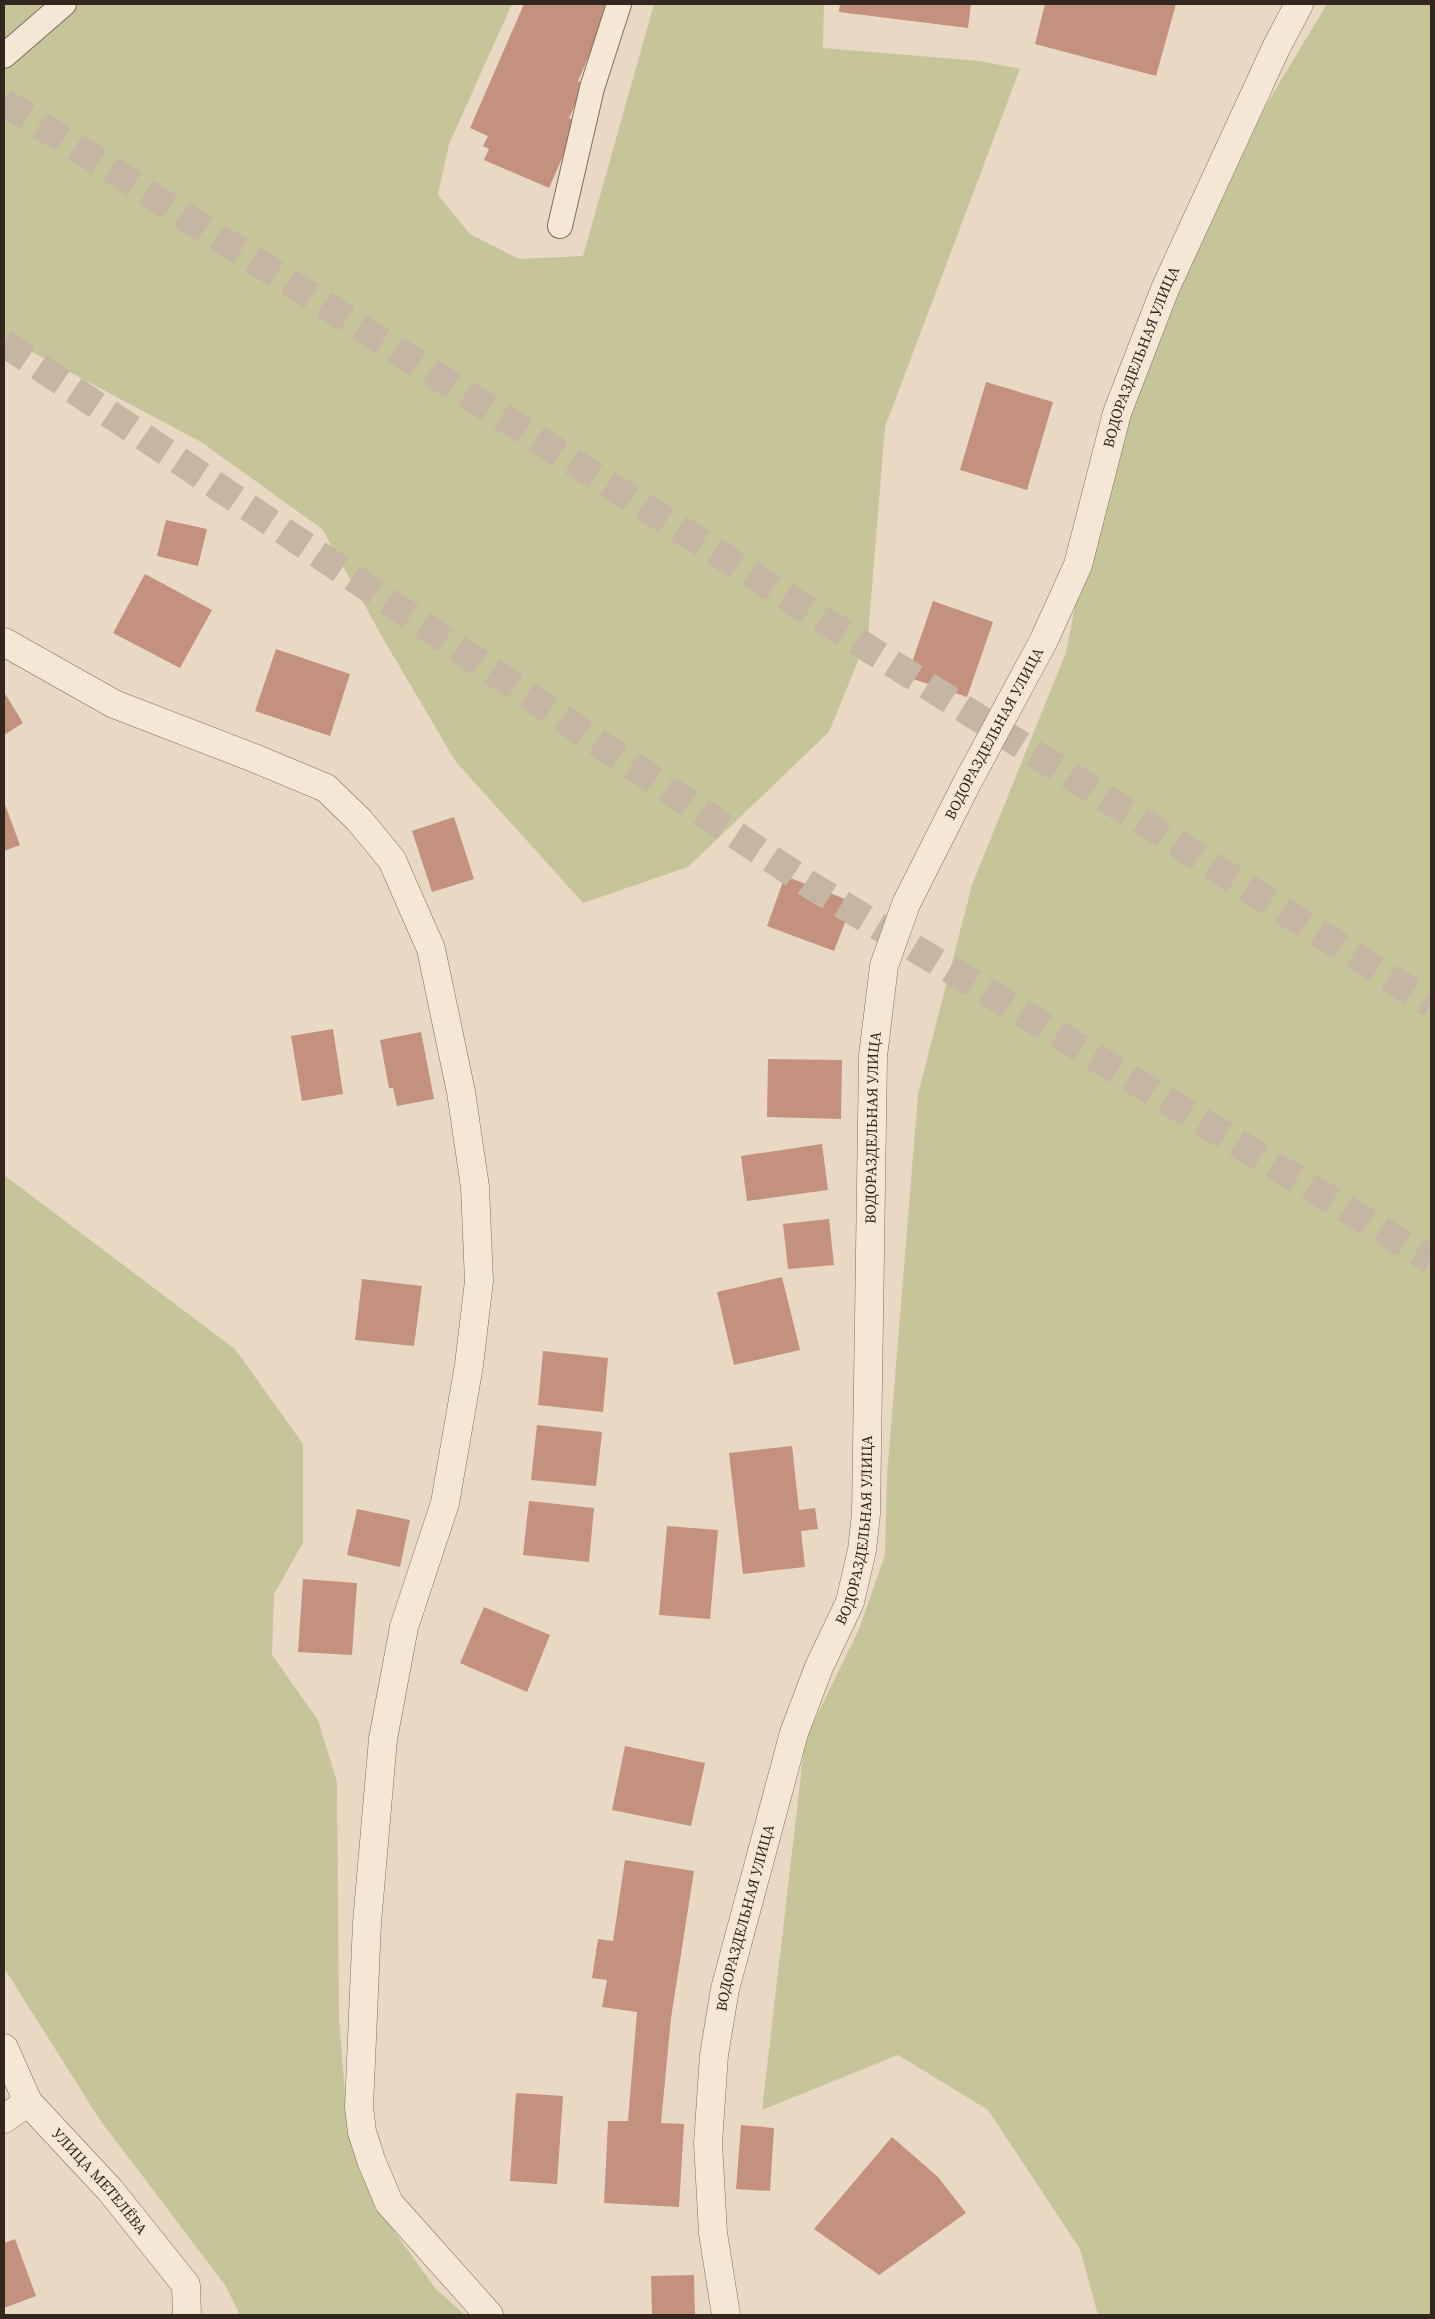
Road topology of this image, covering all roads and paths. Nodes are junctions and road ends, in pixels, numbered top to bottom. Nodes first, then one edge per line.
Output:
1 (64, 4) edge
2 (620, 4) edge
3 (1299, 4) edge
4 (4, 56) edge
5 (560, 226) dead end
6 (4, 642) edge
7 (4, 2048) edge
8 (28, 2102) junction
9 (4, 2119) edge
10 (187, 2315) edge
11 (488, 2315) edge
12 (726, 2315) edge

1 - 4 lane
2 - 5 lane
3 - 12 street, ВОДОРАЗДЕЛЬНАЯ УЛИЦА
6 - 11 street
7 - 8 street, УЛИЦА МЕТЕЛЁВА
8 - 9 street
8 - 10 street, УЛИЦА МЕТЕЛЁВА

